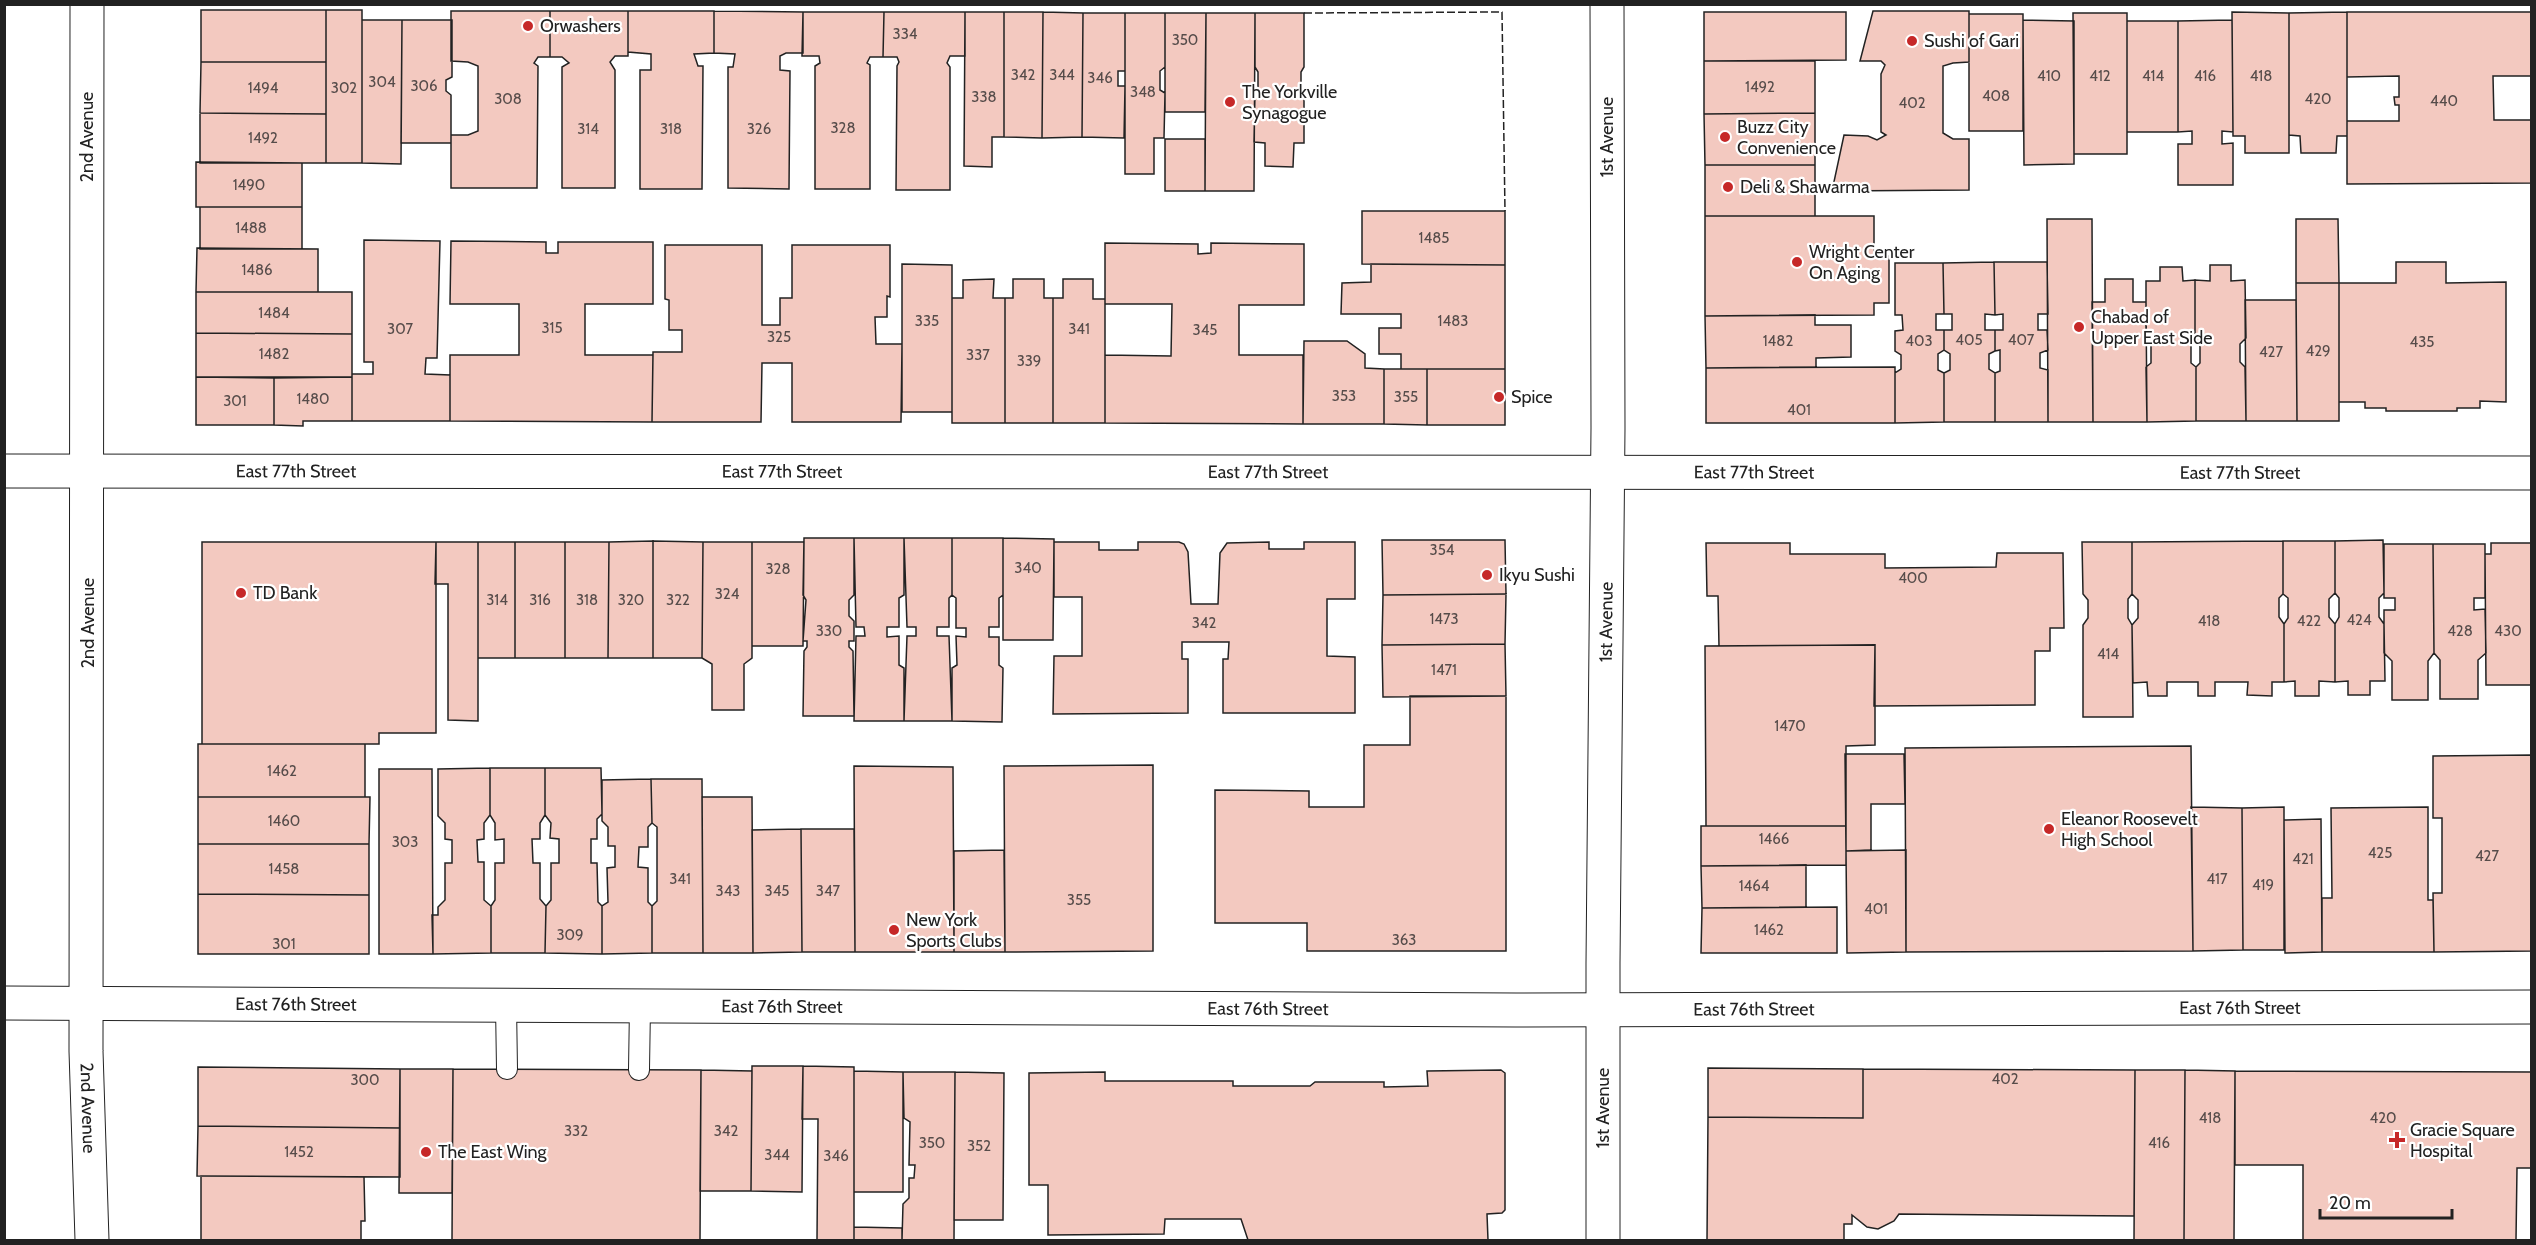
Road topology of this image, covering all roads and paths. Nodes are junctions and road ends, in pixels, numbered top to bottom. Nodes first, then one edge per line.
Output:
1 (87, 4) edge
2 (1607, 4) edge
3 (4, 471) edge
4 (87, 472) junction
5 (1608, 472) junction
6 (2532, 473) edge
7 (86, 1002) junction
8 (4, 1003) edge
9 (506, 1005) junction
10 (640, 1006) junction
11 (2532, 1007) edge
12 (1604, 1010) junction
13 (507, 1069) dead end
14 (639, 1070) dead end
15 (92, 1240) edge
16 (1604, 1240) edge

1 - 4 street, 2nd Avenue
2 - 5 street, 1st Avenue
3 - 4 street, East 77th Street
4 - 5 street, East 77th Street
4 - 7 street, 2nd Avenue
5 - 6 street, East 77th Street
5 - 12 street, 1st Avenue
7 - 8 street, East 76th Street
7 - 9 street, East 76th Street
7 - 15 street, 2nd Avenue
9 - 10 street, East 76th Street
9 - 13 lane
10 - 12 street, East 76th Street
10 - 14 lane
11 - 12 street, East 76th Street
12 - 16 street, 1st Avenue

